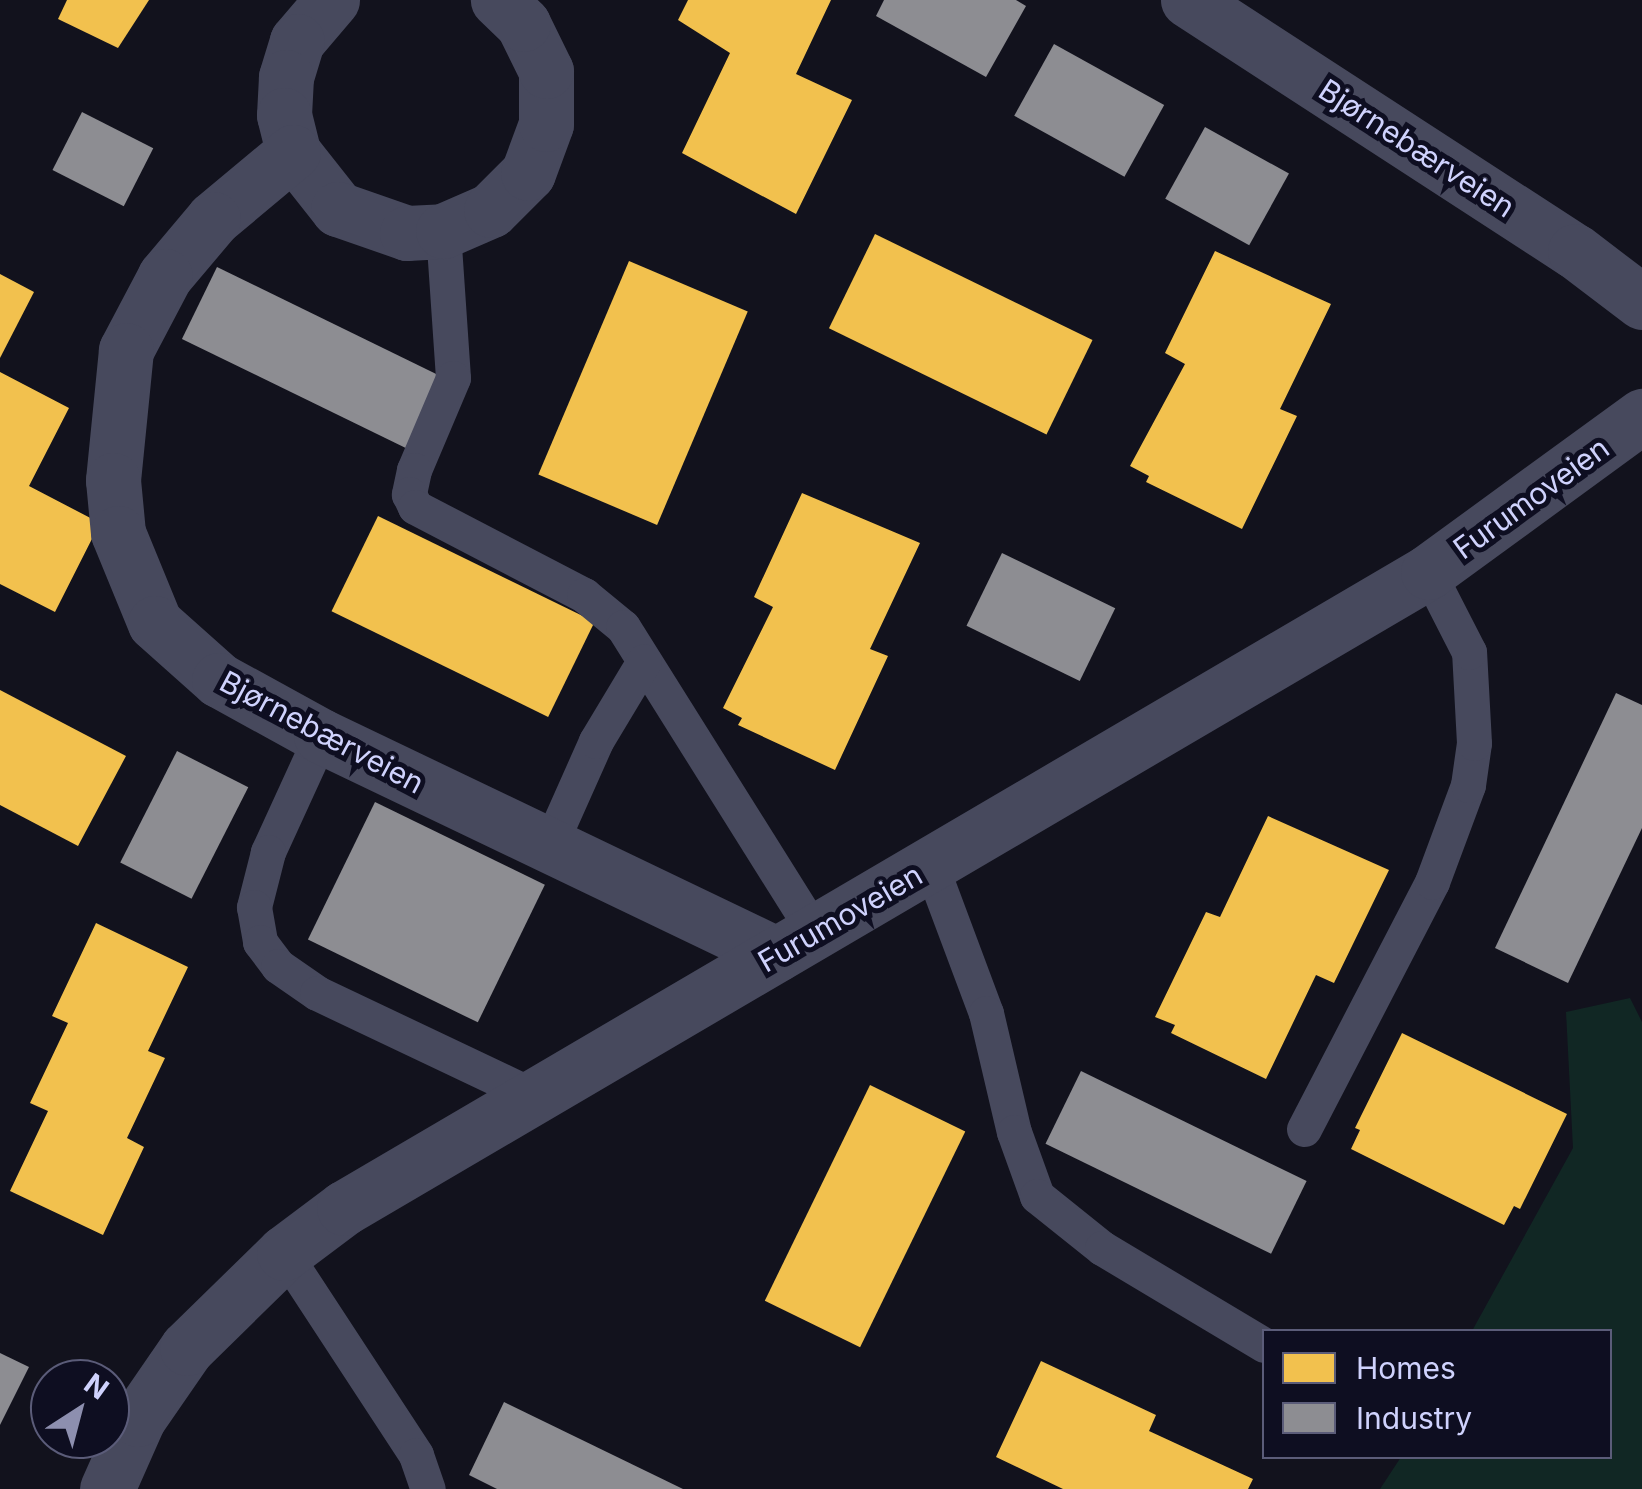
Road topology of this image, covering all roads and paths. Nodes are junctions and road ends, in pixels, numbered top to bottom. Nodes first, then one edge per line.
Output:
1 (332, 0) edge
2 (498, 0) edge
3 (1188, 0) edge
4 (294, 152) junction
5 (443, 231) junction
6 (1642, 302) edge
7 (1642, 416) edge
8 (1428, 572) junction
9 (644, 661) junction
10 (321, 736) junction
11 (548, 849) junction
12 (930, 866) junction
13 (795, 943) junction
14 (534, 1096) junction
15 (1304, 1129) dead end
16 (284, 1253) junction
17 (1262, 1344) edge
18 (107, 1489) edge
19 (428, 1489) edge

1 - 4 street
2 - 5 street
3 - 6 street, Bjørnebærveien
4 - 5 street
4 - 10 street, Bjørnebærveien
5 - 9 lane
7 - 8 street, Furumoveien
8 - 12 street, Furumoveien
8 - 15 lane
9 - 11 lane
9 - 13 lane
10 - 11 street, Bjørnebærveien
10 - 14 lane
11 - 13 street, Bjørnebærveien
12 - 13 street, Furumoveien
12 - 17 lane
13 - 14 street, Furumoveien
14 - 16 street, Furumoveien
16 - 18 street, Furumoveien
16 - 19 lane

